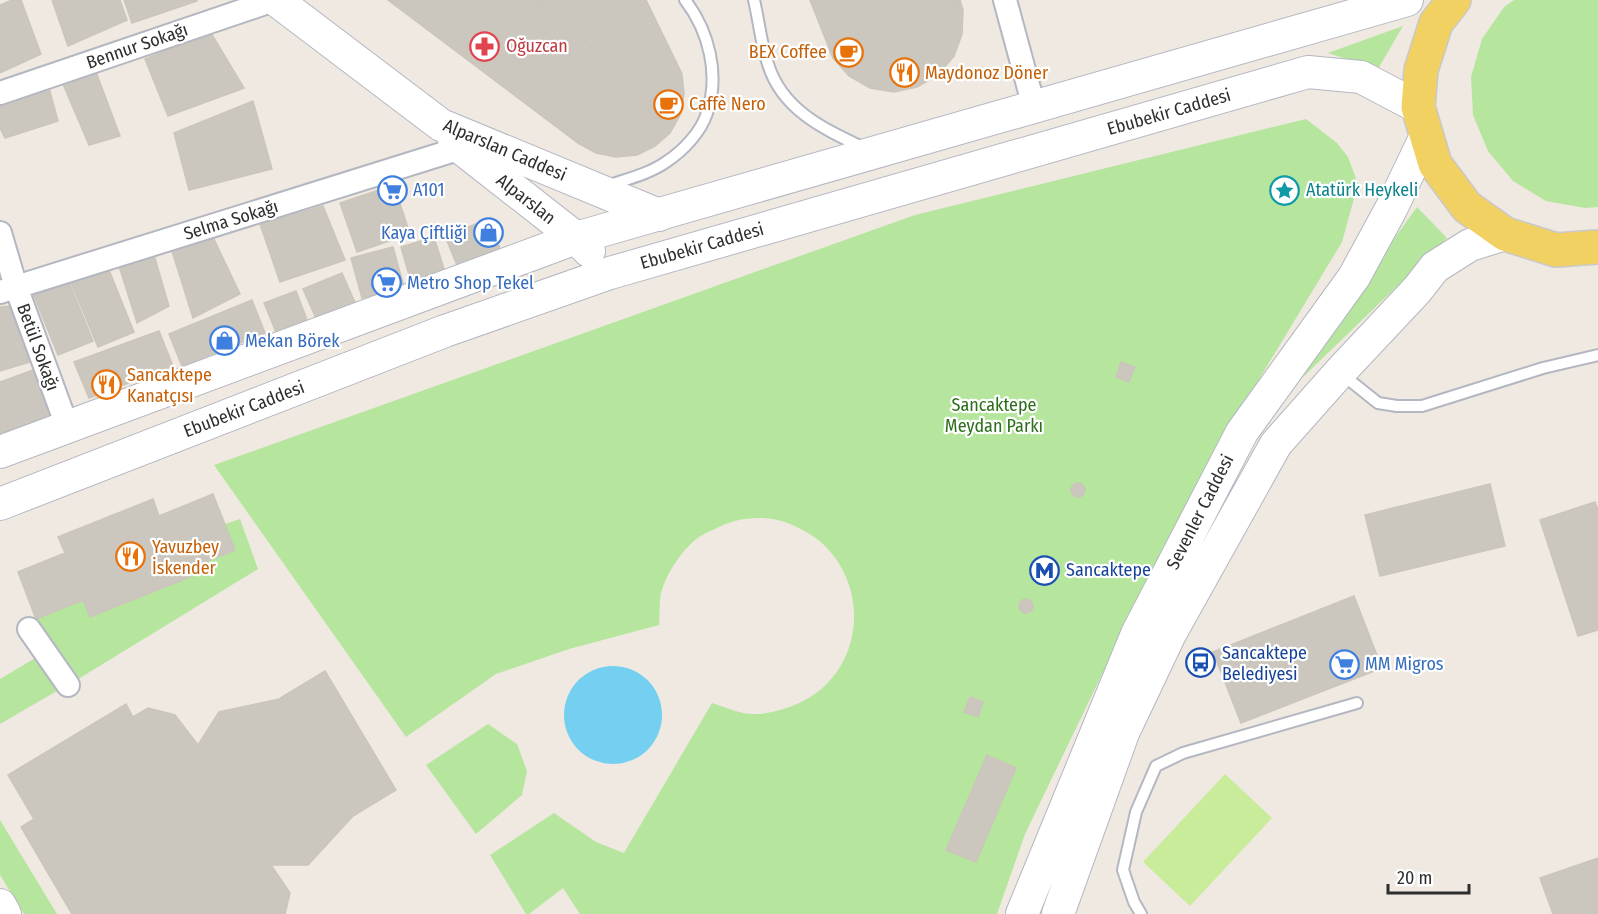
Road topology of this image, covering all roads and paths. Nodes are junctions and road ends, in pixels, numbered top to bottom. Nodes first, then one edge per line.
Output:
1 (275, 0) edge
2 (685, 0) edge
3 (754, 0) edge
4 (1005, 0) edge
5 (1407, 0) edge
6 (1454, 0) edge
7 (0, 93) edge
8 (1034, 107) junction
9 (1422, 122) junction
10 (451, 137) junction
11 (875, 153) junction
12 (596, 189) junction
13 (659, 215) junction
14 (0, 233) edge
15 (1505, 234) junction
16 (576, 238) junction
17 (1598, 247) edge
18 (610, 273) junction
19 (8, 290) edge
20 (1598, 355) edge
21 (1340, 373) junction
22 (67, 426) junction
23 (0, 452) edge
24 (0, 504) edge
25 (29, 629) dead end
26 (68, 685) dead end
27 (1357, 702) dead end
28 (0, 905) edge
29 (5, 914) edge
30 (1022, 914) edge
31 (1058, 914) edge
32 (1141, 914) edge

1 - 7 street, Bennur Sokağı
1 - 10 main road, Alparslan Caddesi
2 - 12 lane
3 - 11 lane
4 - 8 street
5 - 8 main road
6 - 9 main road
8 - 11 main road
9 - 15 main road
9 - 18 main road, Ebubekir Caddesi
9 - 30 main road, Sevenler Caddesi
10 - 12 main road, Alparslan Caddesi
10 - 16 main road, Alparslan
10 - 19 street, Selma Sokağı
11 - 13 main road
12 - 13 main road, Alparslan Caddesi
13 - 16 main road
14 - 19 street, Betül Sokağı
15 - 17 main road
15 - 21 main road, Sevenler Caddesi
16 - 18 main road, Alparslan
16 - 22 main road
18 - 24 main road, Ebubekir Caddesi
19 - 22 street, Betül Sokağı
20 - 21 lane
21 - 31 main road, Sevenler Caddesi
22 - 23 main road
25 - 26 street
27 - 32 lane
28 - 29 main road

